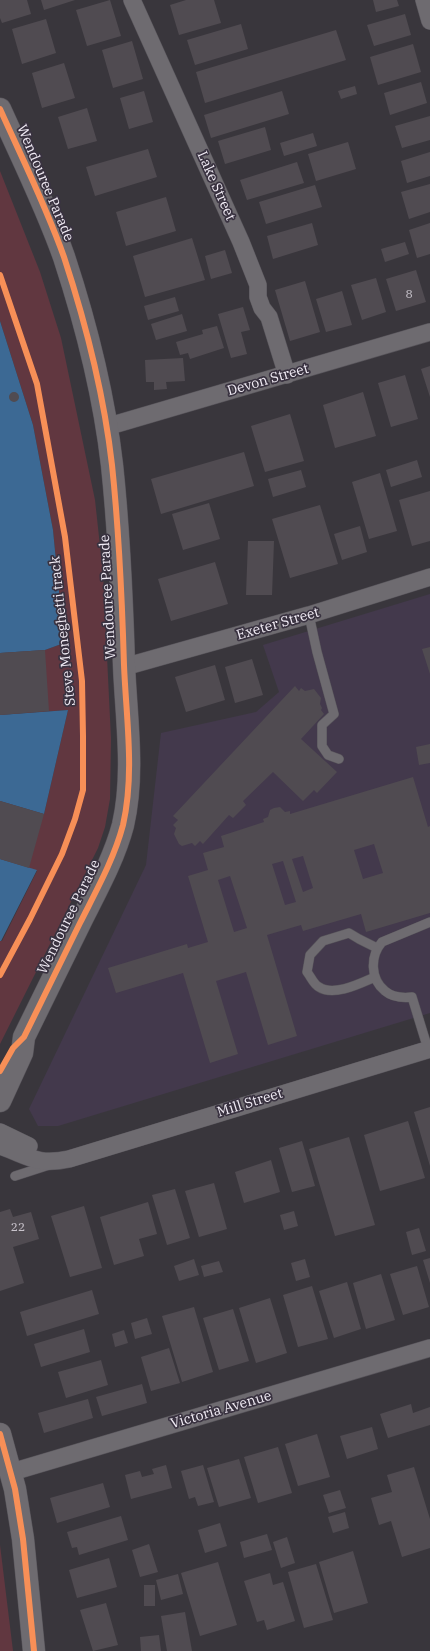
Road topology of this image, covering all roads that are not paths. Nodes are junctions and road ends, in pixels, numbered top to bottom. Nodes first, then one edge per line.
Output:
1 (132, 0) edge
2 (424, 0) edge
3 (430, 21) edge
4 (0, 109) edge
5 (430, 332) edge
6 (287, 375) junction
7 (106, 427) junction
8 (430, 577) edge
9 (309, 615) junction
10 (124, 667) junction
11 (339, 759) dead end
12 (430, 922) edge
13 (377, 948) junction
14 (375, 977) junction
15 (24, 1037) junction
16 (429, 1049) edge
17 (0, 1071) edge
18 (0, 1101) edge
19 (0, 1132) edge
20 (0, 1146) edge
21 (70, 1159) junction
22 (15, 1176) dead end
23 (430, 1348) edge
24 (0, 1434) edge
25 (12, 1472) junction
26 (34, 1651) edge

1 - 6 street, Lake Street
2 - 3 street
4 - 7 street, Wendouree Parade
5 - 6 street, Devon Street
6 - 7 street, Devon Street
7 - 10 street, Wendouree Parade
8 - 9 street, Exeter Street
9 - 10 street, Exeter Street
9 - 11 lane
10 - 15 street, Wendouree Parade
12 - 13 lane
13 - 14 lane
13 - 14 lane
14 - 16 lane
15 - 17 street, Wendouree Parade
15 - 18 street, Wendouree Parade
16 - 21 street, Mill Street
19 - 21 street
20 - 21 street, Mill Street
21 - 22 lane
23 - 25 street, Victoria Avenue
24 - 25 street
25 - 26 street

